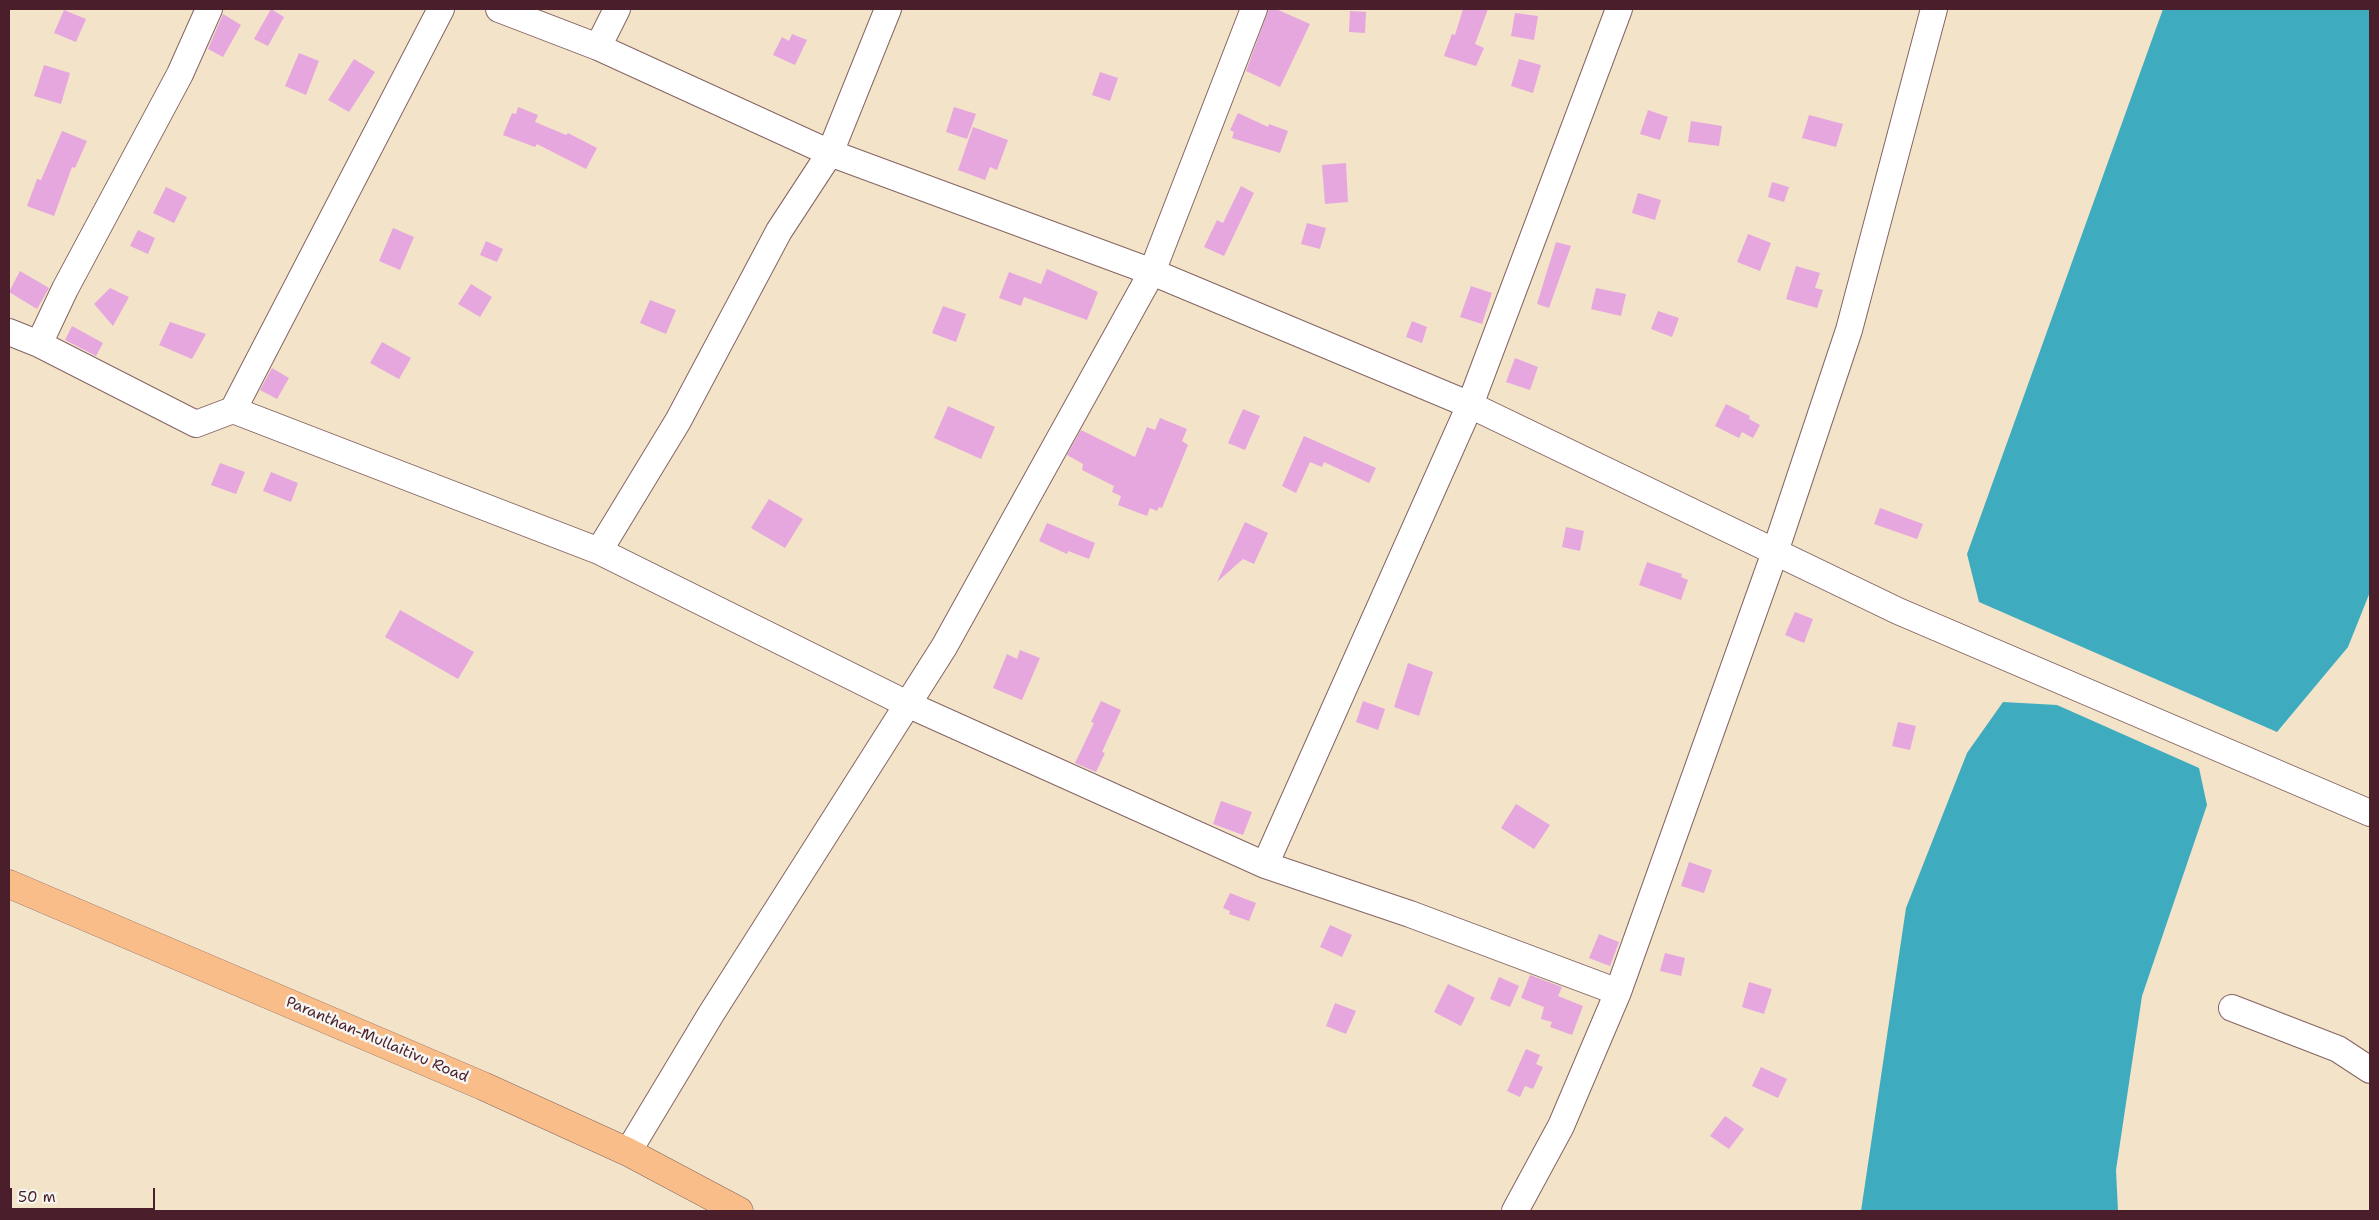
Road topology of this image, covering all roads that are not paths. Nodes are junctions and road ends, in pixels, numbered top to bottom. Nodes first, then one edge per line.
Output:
1 (209, 9) edge
2 (441, 9) edge
3 (499, 9) edge
4 (616, 9) edge
5 (888, 9) edge
6 (1254, 9) edge
7 (1619, 9) edge
8 (1934, 9) edge
9 (598, 47) junction
10 (830, 153) junction
11 (1152, 272) junction
12 (9, 332) edge
13 (39, 344) junction
14 (1470, 405) junction
15 (233, 410) junction
16 (599, 551) junction
17 (1775, 552) junction
18 (907, 704) junction
19 (2370, 813) edge
20 (1265, 865) junction
21 (9, 884) edge
22 (1618, 992) junction
23 (2232, 1008) dead end
24 (2370, 1070) edge
25 (628, 1152) junction
26 (739, 1211) edge
27 (1515, 1211) edge

1 - 13 street
2 - 15 street
3 - 9 street
4 - 9 street
5 - 10 street
6 - 11 street
7 - 14 street
8 - 17 street
9 - 10 street
10 - 11 street
10 - 16 street
11 - 14 street
11 - 18 street
12 - 13 street
13 - 15 street
14 - 17 street
14 - 20 street
15 - 16 street
16 - 18 street
17 - 19 street
17 - 22 street
18 - 20 street
18 - 25 street
20 - 22 street
21 - 25 highway, Paranthan-Mullaitivu Road
22 - 27 street
23 - 24 street
25 - 26 highway, Paranthan-Mullaitivu Road

